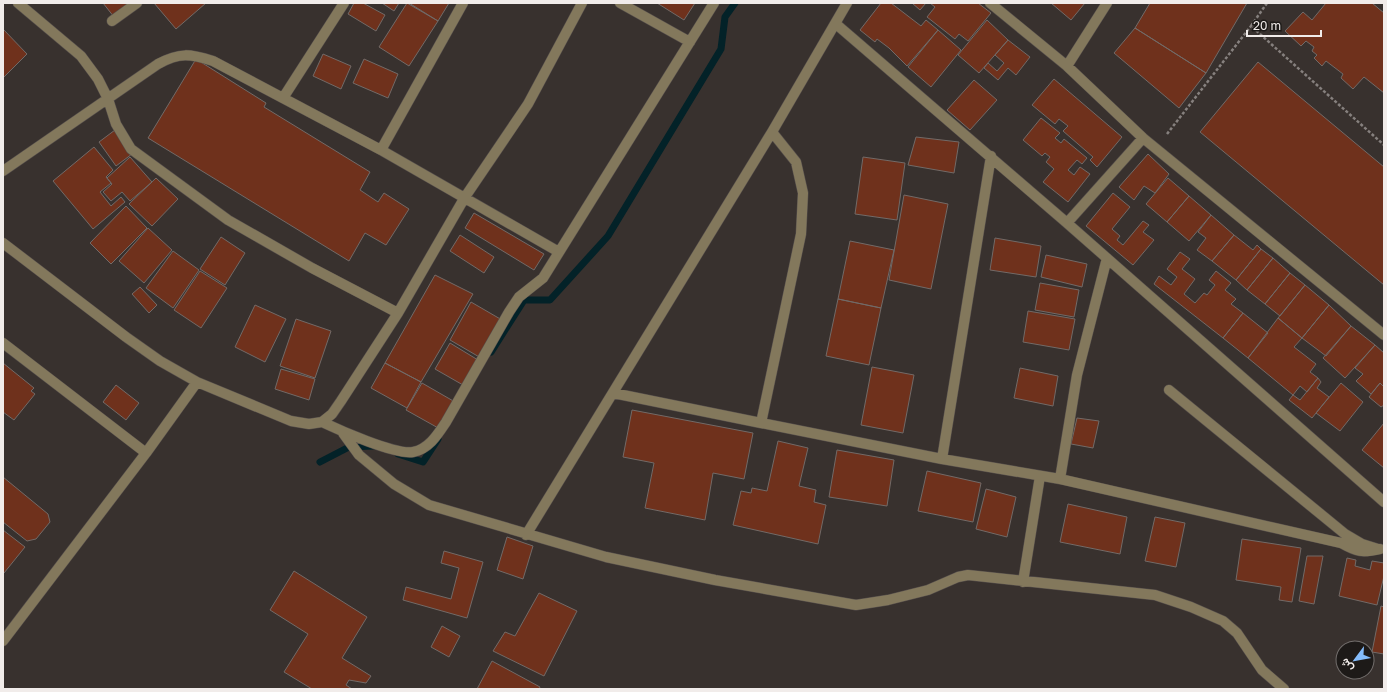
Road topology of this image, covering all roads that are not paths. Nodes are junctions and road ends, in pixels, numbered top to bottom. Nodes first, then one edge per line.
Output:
1 (19, 3) edge
2 (137, 3) edge
3 (344, 3) edge
4 (463, 3) edge
5 (582, 3) edge
6 (620, 3) edge
7 (714, 3) edge
8 (847, 3) edge
9 (990, 3) edge
10 (1107, 3) edge
11 (112, 21) dead end
12 (836, 24) junction
13 (690, 42) junction
14 (1067, 66) junction
15 (282, 98) junction
16 (108, 99) junction
17 (772, 132) junction
18 (1143, 138) junction
19 (381, 150) junction
20 (991, 156) junction
21 (3, 171) edge
22 (465, 197) junction
23 (1066, 223) junction
24 (3, 243) edge
25 (559, 252) junction
26 (1107, 258) junction
27 (398, 313) junction
28 (1384, 334) edge
29 (3, 343) edge
30 (197, 382) junction
31 (1169, 390) dead end
32 (614, 393) junction
33 (322, 422) junction
34 (761, 423) junction
35 (343, 433) junction
36 (146, 453) junction
37 (942, 459) junction
38 (1040, 476) junction
39 (1060, 479) junction
40 (1384, 502) edge
41 (526, 535) junction
42 (1382, 548) edge
43 (1023, 582) junction
44 (3, 641) edge
45 (1284, 689) edge

1 - 16 street
2 - 11 street
3 - 15 street
4 - 19 street
5 - 22 street
6 - 13 street
7 - 13 street
8 - 12 street
9 - 14 street
10 - 14 street
12 - 17 street
12 - 20 street
13 - 25 street
14 - 18 street
15 - 16 street
15 - 19 street
16 - 21 street
16 - 27 street
17 - 32 street
17 - 34 street
18 - 23 street
18 - 28 street
19 - 22 street
20 - 23 street
20 - 37 street
22 - 25 street
22 - 27 street
23 - 26 street
24 - 30 street
25 - 35 street
26 - 39 street
26 - 40 street
27 - 33 street
29 - 36 street
30 - 33 street
30 - 36 street
31 - 42 street
32 - 34 street
32 - 41 street
33 - 35 street
34 - 37 street
35 - 41 street
36 - 44 street
37 - 38 street
38 - 39 street
38 - 43 street
39 - 42 street
41 - 43 street
43 - 45 street

